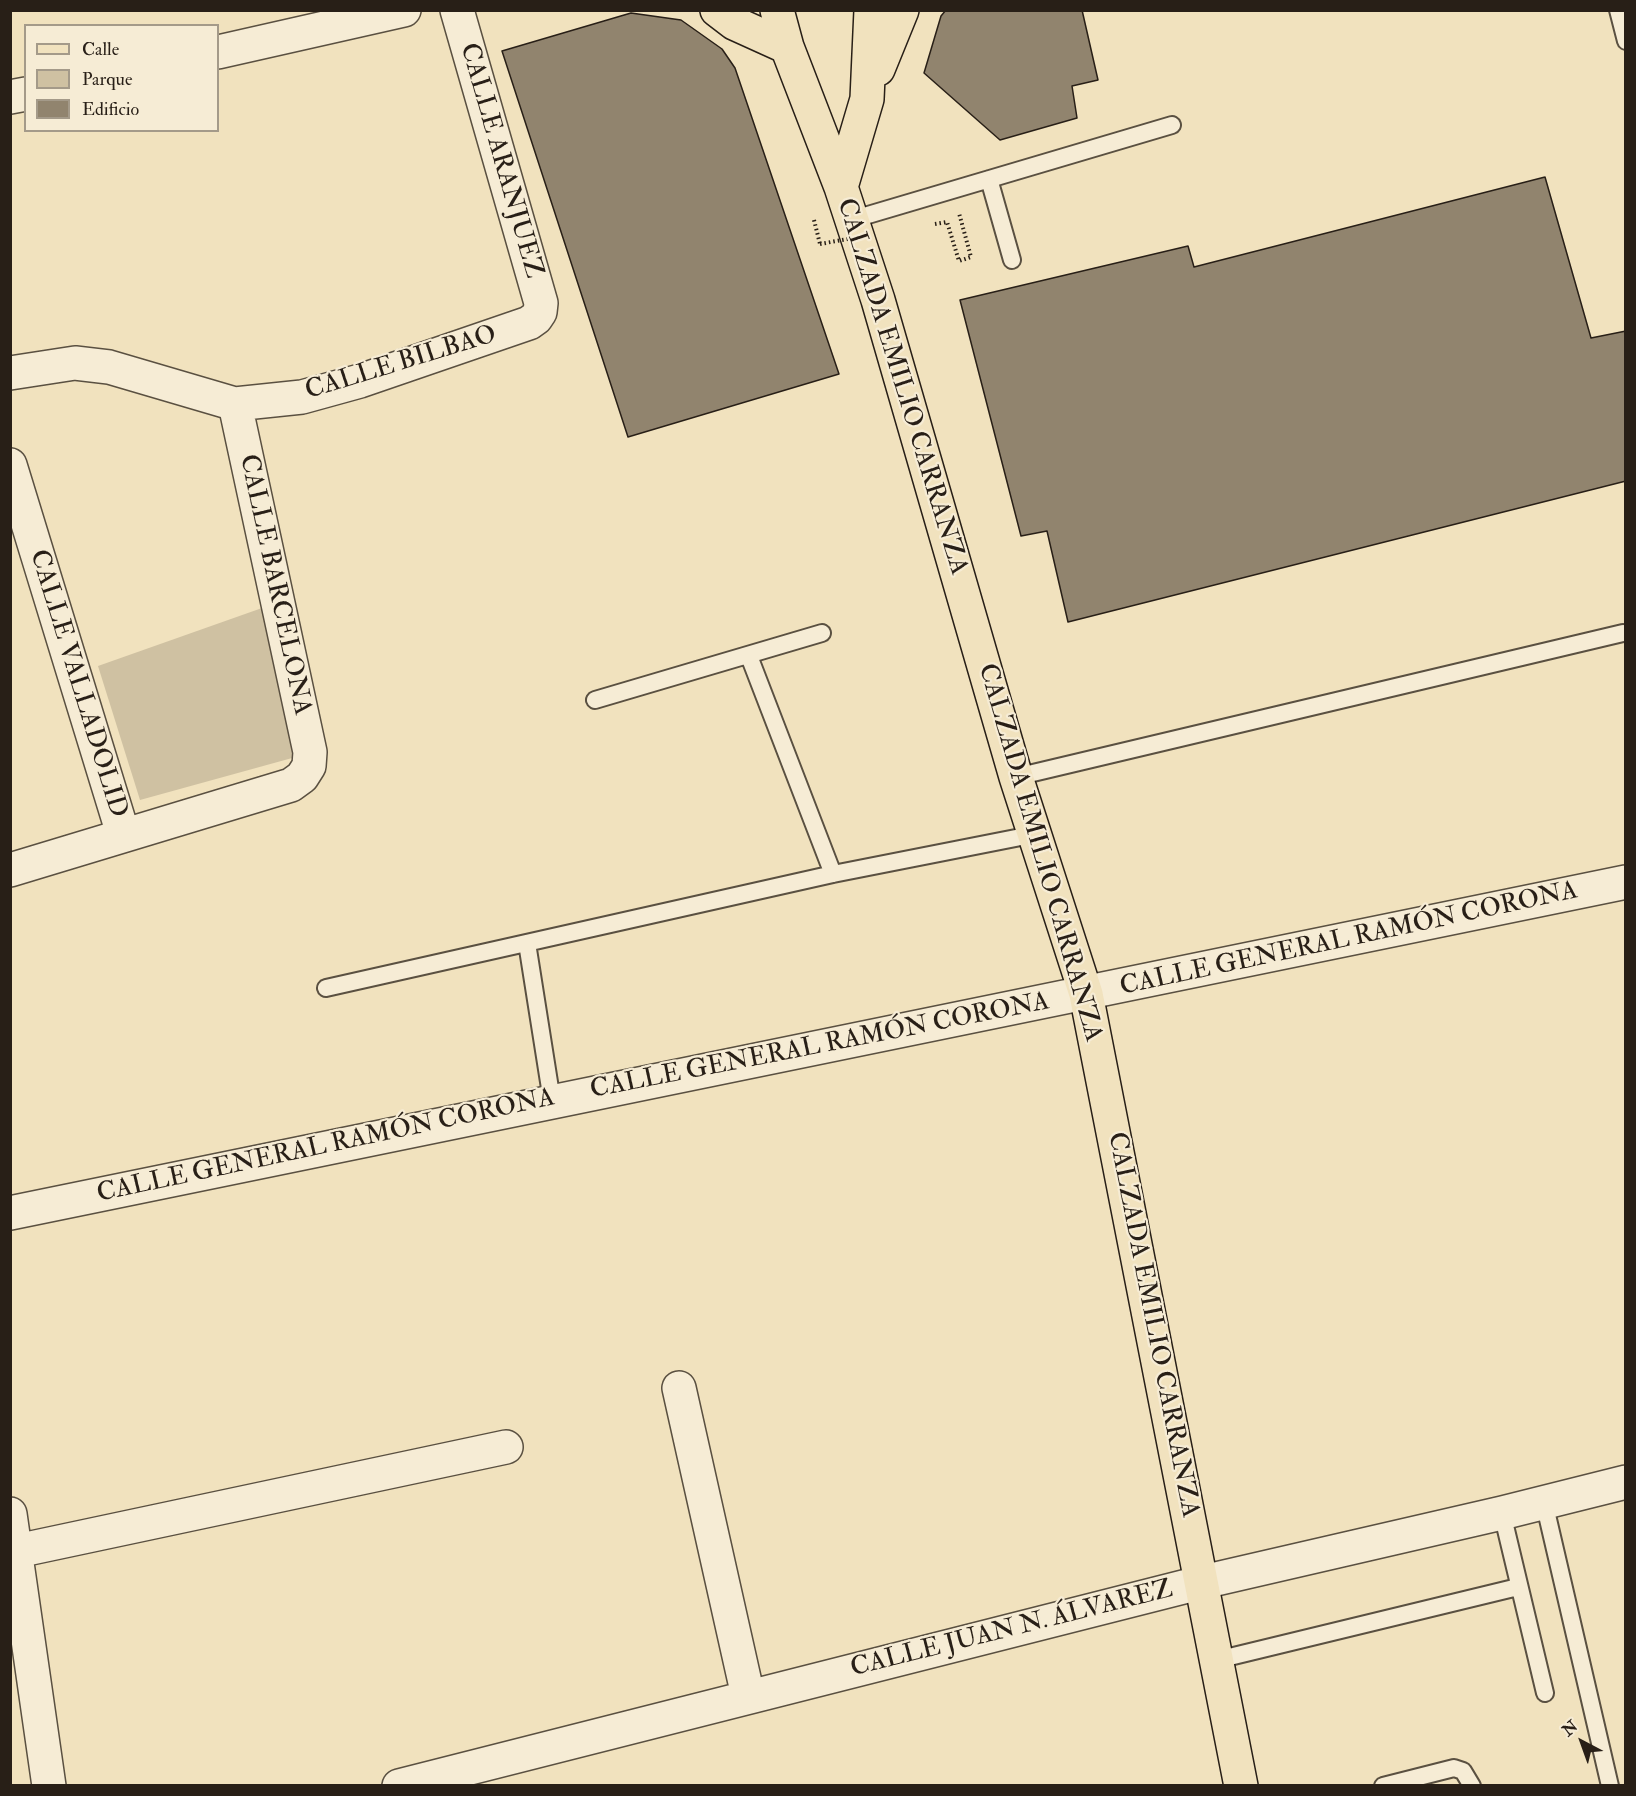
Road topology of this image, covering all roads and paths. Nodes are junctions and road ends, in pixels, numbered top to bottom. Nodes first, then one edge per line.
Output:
1 (404, 10) edge
2 (457, 10) edge
3 (717, 10) edge
4 (777, 10) edge
5 (872, 10) edge
6 (902, 10) edge
7 (1618, 10) edge
8 (328, 19) edge
9 (1626, 41) edge
10 (787, 47) junction
11 (219, 52) edge
12 (867, 99) junction
13 (1172, 125) dead end
14 (989, 179) junction
15 (841, 187) junction
16 (952, 190) junction
17 (931, 225) dead end
18 (858, 228) junction
19 (820, 244) dead end
20 (1012, 260) dead end
21 (540, 312) joint
22 (10, 373) edge
23 (235, 404) junction
24 (10, 465) edge
25 (822, 633) dead end
26 (1623, 633) dead end
27 (749, 656) junction
28 (595, 700) dead end
29 (1016, 777) junction
30 (123, 834) junction
31 (1036, 834) junction
32 (10, 870) edge
33 (833, 874) junction
34 (1626, 882) edge
35 (527, 943) junction
36 (326, 988) dead end
37 (1086, 994) junction
38 (552, 1101) junction
39 (12, 1211) edge
40 (679, 1388) dead end
41 (506, 1447) dead end
42 (1626, 1482) edge
43 (1544, 1502) junction
44 (1502, 1513) junction
45 (10, 1514) edge
46 (17, 1551) junction
47 (1203, 1582) junction
48 (1518, 1587) junction
49 (1217, 1660) junction
50 (1545, 1693) dead end
51 (748, 1696) junction
52 (49, 1785) edge
53 (399, 1785) edge
54 (1241, 1785) edge
55 (1383, 1785) edge
56 (1472, 1785) edge
57 (1610, 1785) edge

1 - 8 street
2 - 21 street, CALLE ARANJUEZ
3 - 10 main road
4 - 10 main road, CALZADA EMILIO CARRANZA
5 - 12 main road
6 - 12 main road
7 - 9 lane
8 - 11 street
10 - 15 main road, CALZADA EMILIO CARRANZA
12 - 15 main road
13 - 14 lane
14 - 16 lane
14 - 20 lane
15 - 18 main road, CALZADA EMILIO CARRANZA
16 - 17 path
16 - 18 lane
18 - 19 path, bridge
18 - 29 main road, CALZADA EMILIO CARRANZA
21 - 23 street, CALLE BILBAO
22 - 23 street, CALLE BILBAO
23 - 30 street, CALLE BARCELONA
24 - 30 street, CALLE VALLADOLID
25 - 27 lane
26 - 29 lane
27 - 28 lane
27 - 33 lane
29 - 31 main road, CALZADA EMILIO CARRANZA
30 - 32 street
31 - 33 lane
31 - 37 main road, CALZADA EMILIO CARRANZA
33 - 35 lane
34 - 37 street, CALLE GENERAL RAMÓN CORONA
35 - 36 lane
35 - 38 lane
37 - 38 street, CALLE GENERAL RAMÓN CORONA
37 - 47 main road, CALZADA EMILIO CARRANZA
38 - 39 street, CALLE GENERAL RAMÓN CORONA
40 - 51 street
41 - 46 street
42 - 43 street, CALLE JUAN N. ÁLVAREZ
43 - 44 street, CALLE JUAN N. ÁLVAREZ
43 - 57 lane
44 - 47 street, CALLE JUAN N. ÁLVAREZ
44 - 48 lane
45 - 46 street
46 - 52 street
47 - 49 main road, CALZADA EMILIO CARRANZA
47 - 51 street, CALLE JUAN N. ÁLVAREZ
48 - 49 lane
48 - 50 lane
49 - 54 main road, CALZADA EMILIO CARRANZA
51 - 53 street, CALLE JUAN N. ÁLVAREZ
55 - 56 lane

